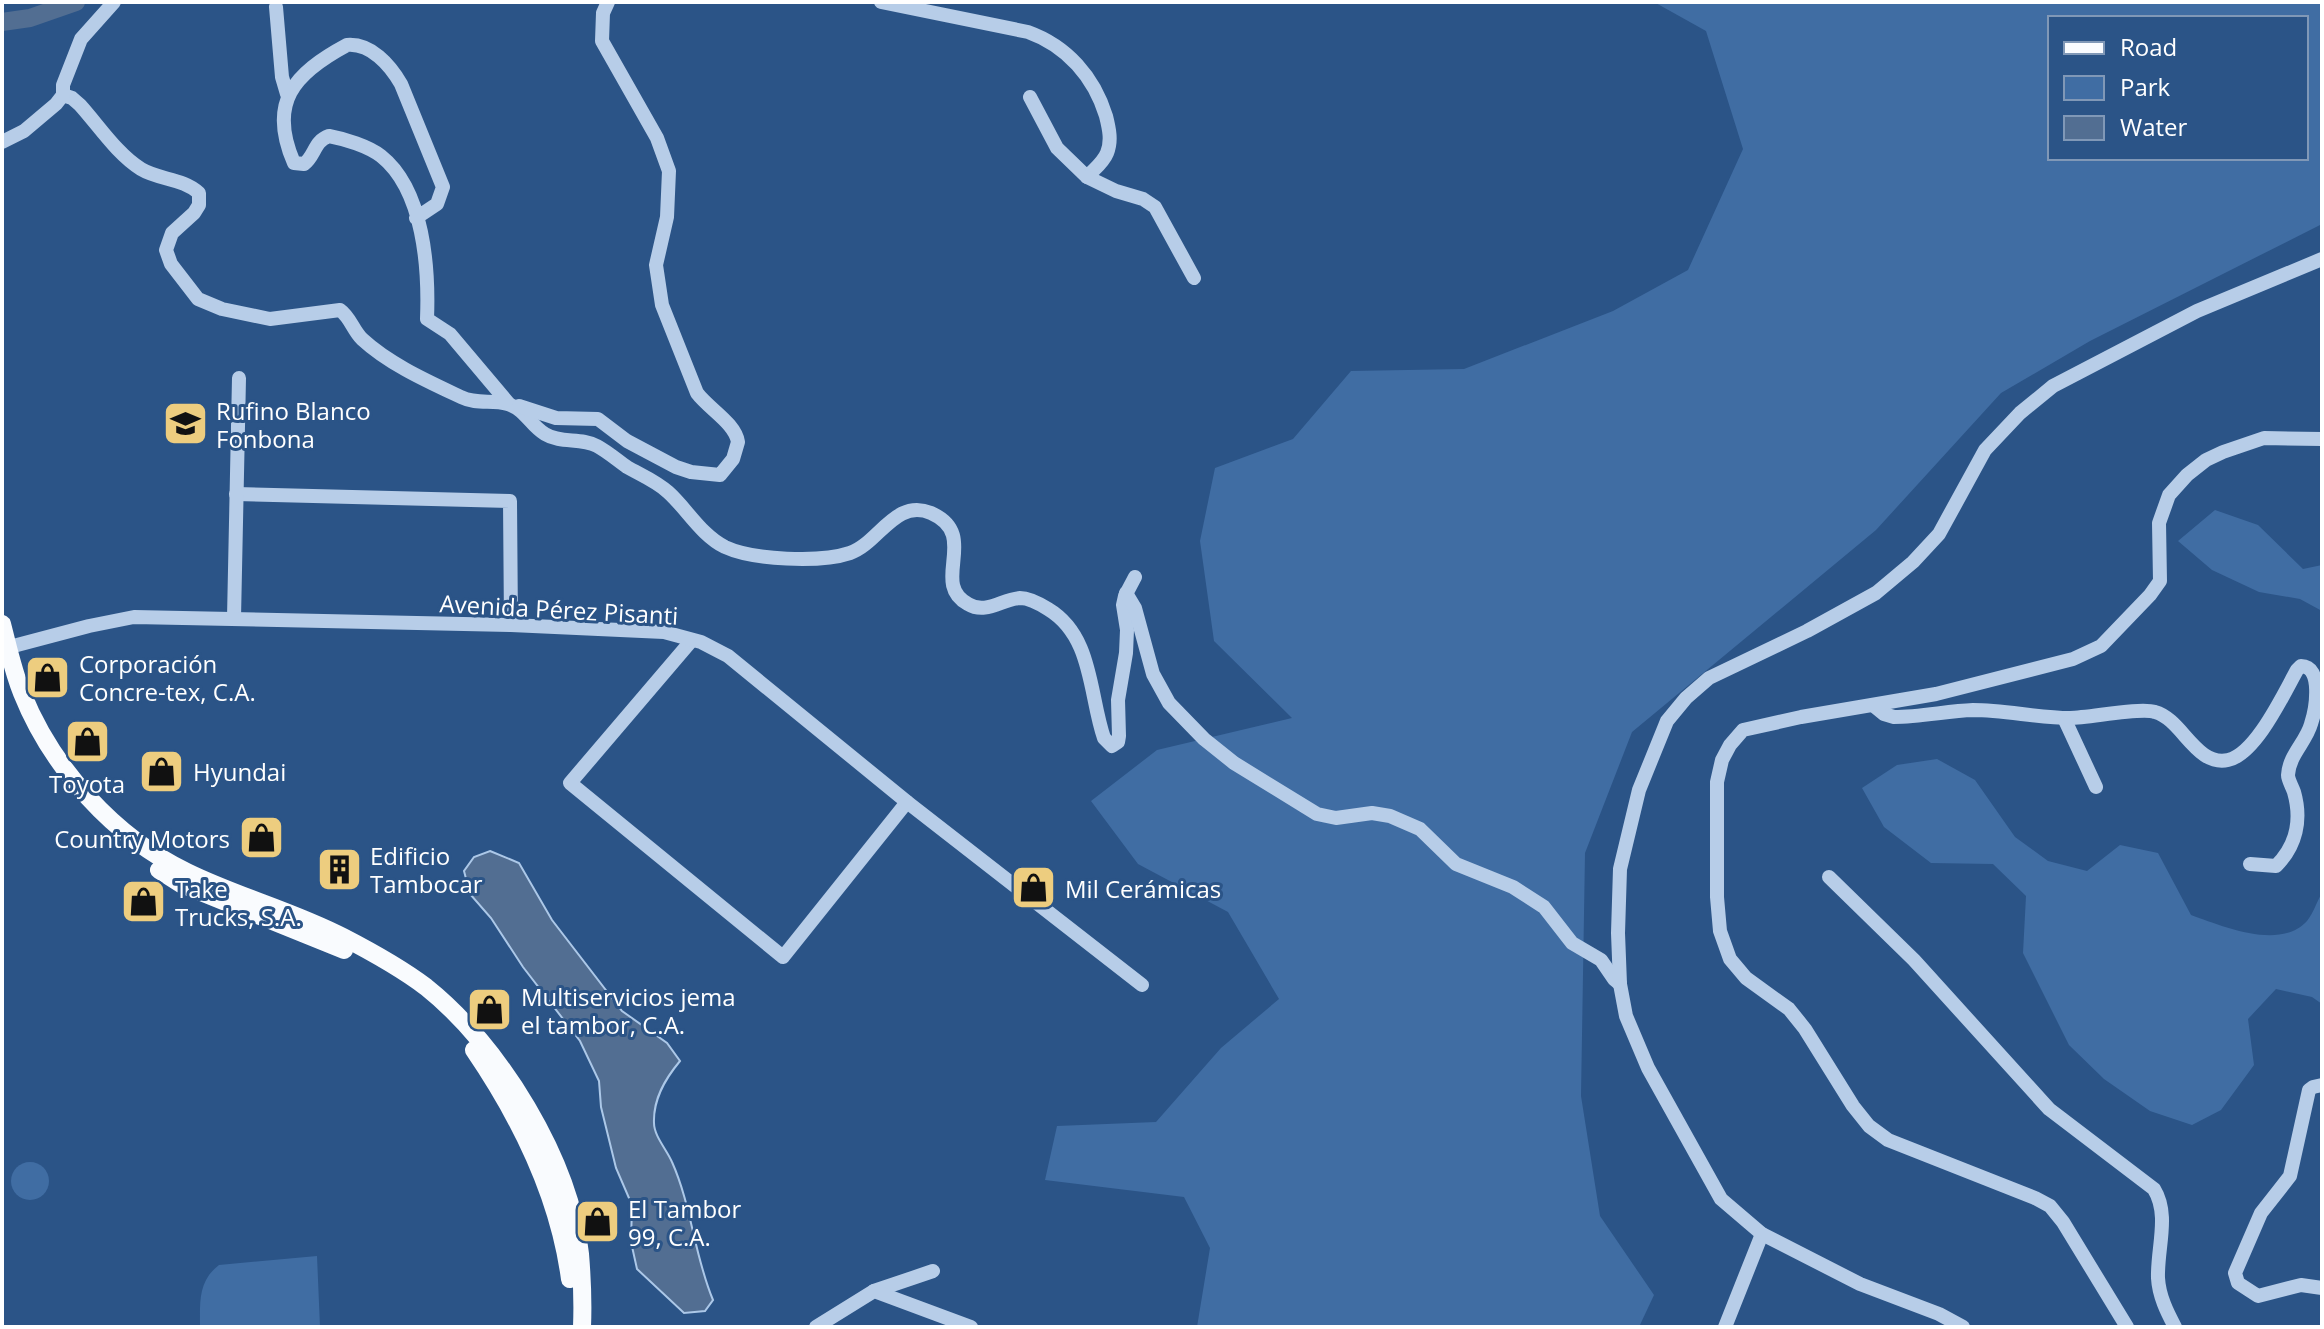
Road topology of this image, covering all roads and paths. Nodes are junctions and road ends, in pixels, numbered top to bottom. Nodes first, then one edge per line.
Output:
1 (114, 2) edge
2 (608, 2) edge
3 (881, 2) edge
4 (276, 7) dead end
5 (287, 94) junction
6 (63, 95) junction
7 (1030, 97) dead end
8 (2, 142) edge
9 (1087, 177) junction
10 (416, 218) junction
11 (2322, 259) edge
12 (1194, 278) dead end
13 (239, 378) dead end
14 (510, 405) junction
15 (2322, 439) edge
16 (236, 494) junction
17 (1135, 577) dead end
18 (1126, 593) junction
19 (234, 618) junction
20 (2, 624) edge
21 (511, 625) junction
22 (692, 640) junction
23 (5, 649) edge
24 (2315, 663) edge
25 (2, 670) edge
26 (1873, 705) junction
27 (2064, 718) junction
28 (2096, 787) dead end
29 (907, 802) junction
30 (2250, 864) dead end
31 (1829, 877) dead end
32 (394, 971) junction
33 (1620, 984) junction
34 (1142, 985) dead end
35 (2322, 1085) edge
36 (1762, 1234) junction
37 (933, 1271) dead end
38 (2322, 1288) edge
39 (874, 1291) junction
40 (574, 1327) edge
41 (582, 1327) edge
42 (816, 1327) edge
43 (971, 1327) edge
44 (1725, 1327) edge
45 (1963, 1327) edge
46 (2127, 1327) edge
47 (2175, 1327) edge

1 - 6 street
2 - 14 street
3 - 9 street
4 - 5 street
5 - 10 street
5 - 10 street
6 - 8 street
6 - 14 street
7 - 9 street
9 - 12 street
10 - 14 street
11 - 33 street
13 - 16 street
14 - 18 street
15 - 26 street
16 - 19 street
16 - 21 street
17 - 18 street
18 - 33 street
19 - 21 street, Avenida Pérez Pisanti
19 - 23 street, Avenida Pérez Pisanti
20 - 23 main road
21 - 22 street, Avenida Pérez Pisanti
22 - 29 street, Avenida Pérez Pisanti
22 - 29 street
23 - 32 main road
24 - 27 street
24 - 30 street
25 - 32 main road
26 - 27 street
26 - 46 street
27 - 28 street
29 - 34 street, Avenida Pérez Pisanti
31 - 47 street
32 - 40 main road
32 - 41 main road
33 - 36 street
35 - 38 street
36 - 44 street
36 - 45 street
37 - 39 street
39 - 42 street
39 - 43 street

